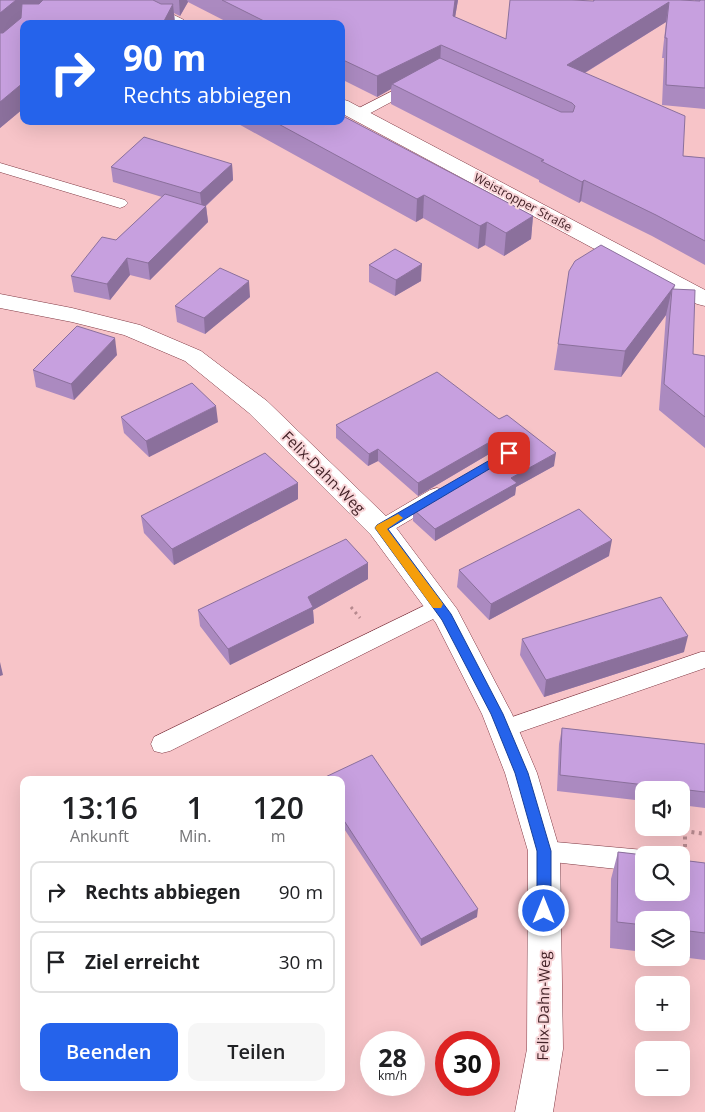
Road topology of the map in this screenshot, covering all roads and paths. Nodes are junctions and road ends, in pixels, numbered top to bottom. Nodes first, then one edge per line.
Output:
1 (131, 0) edge
2 (170, 20) edge
3 (431, 75) edge
4 (350, 110) edge
5 (0, 166) edge
6 (120, 203) dead end
7 (705, 299) edge
8 (0, 301) edge
9 (449, 488) edge
10 (381, 528) junction
11 (438, 607) junction
12 (705, 660) edge
13 (503, 729) junction
14 (162, 744) dead end
15 (705, 834) edge
16 (685, 846) edge
17 (544, 851) junction
18 (635, 860) edge
19 (534, 1112) edge

1 - 2 street
3 - 4 lane
4 - 7 street, Weistropper Straße
5 - 6 lane
8 - 10 street, Felix-Dahn-Weg
9 - 10 lane
10 - 11 street, Felix-Dahn-Weg
11 - 13 street, Felix-Dahn-Weg
11 - 14 lane
12 - 13 lane
13 - 17 street, Felix-Dahn-Weg
15 - 16 path
17 - 18 lane
17 - 19 street, Felix-Dahn-Weg

